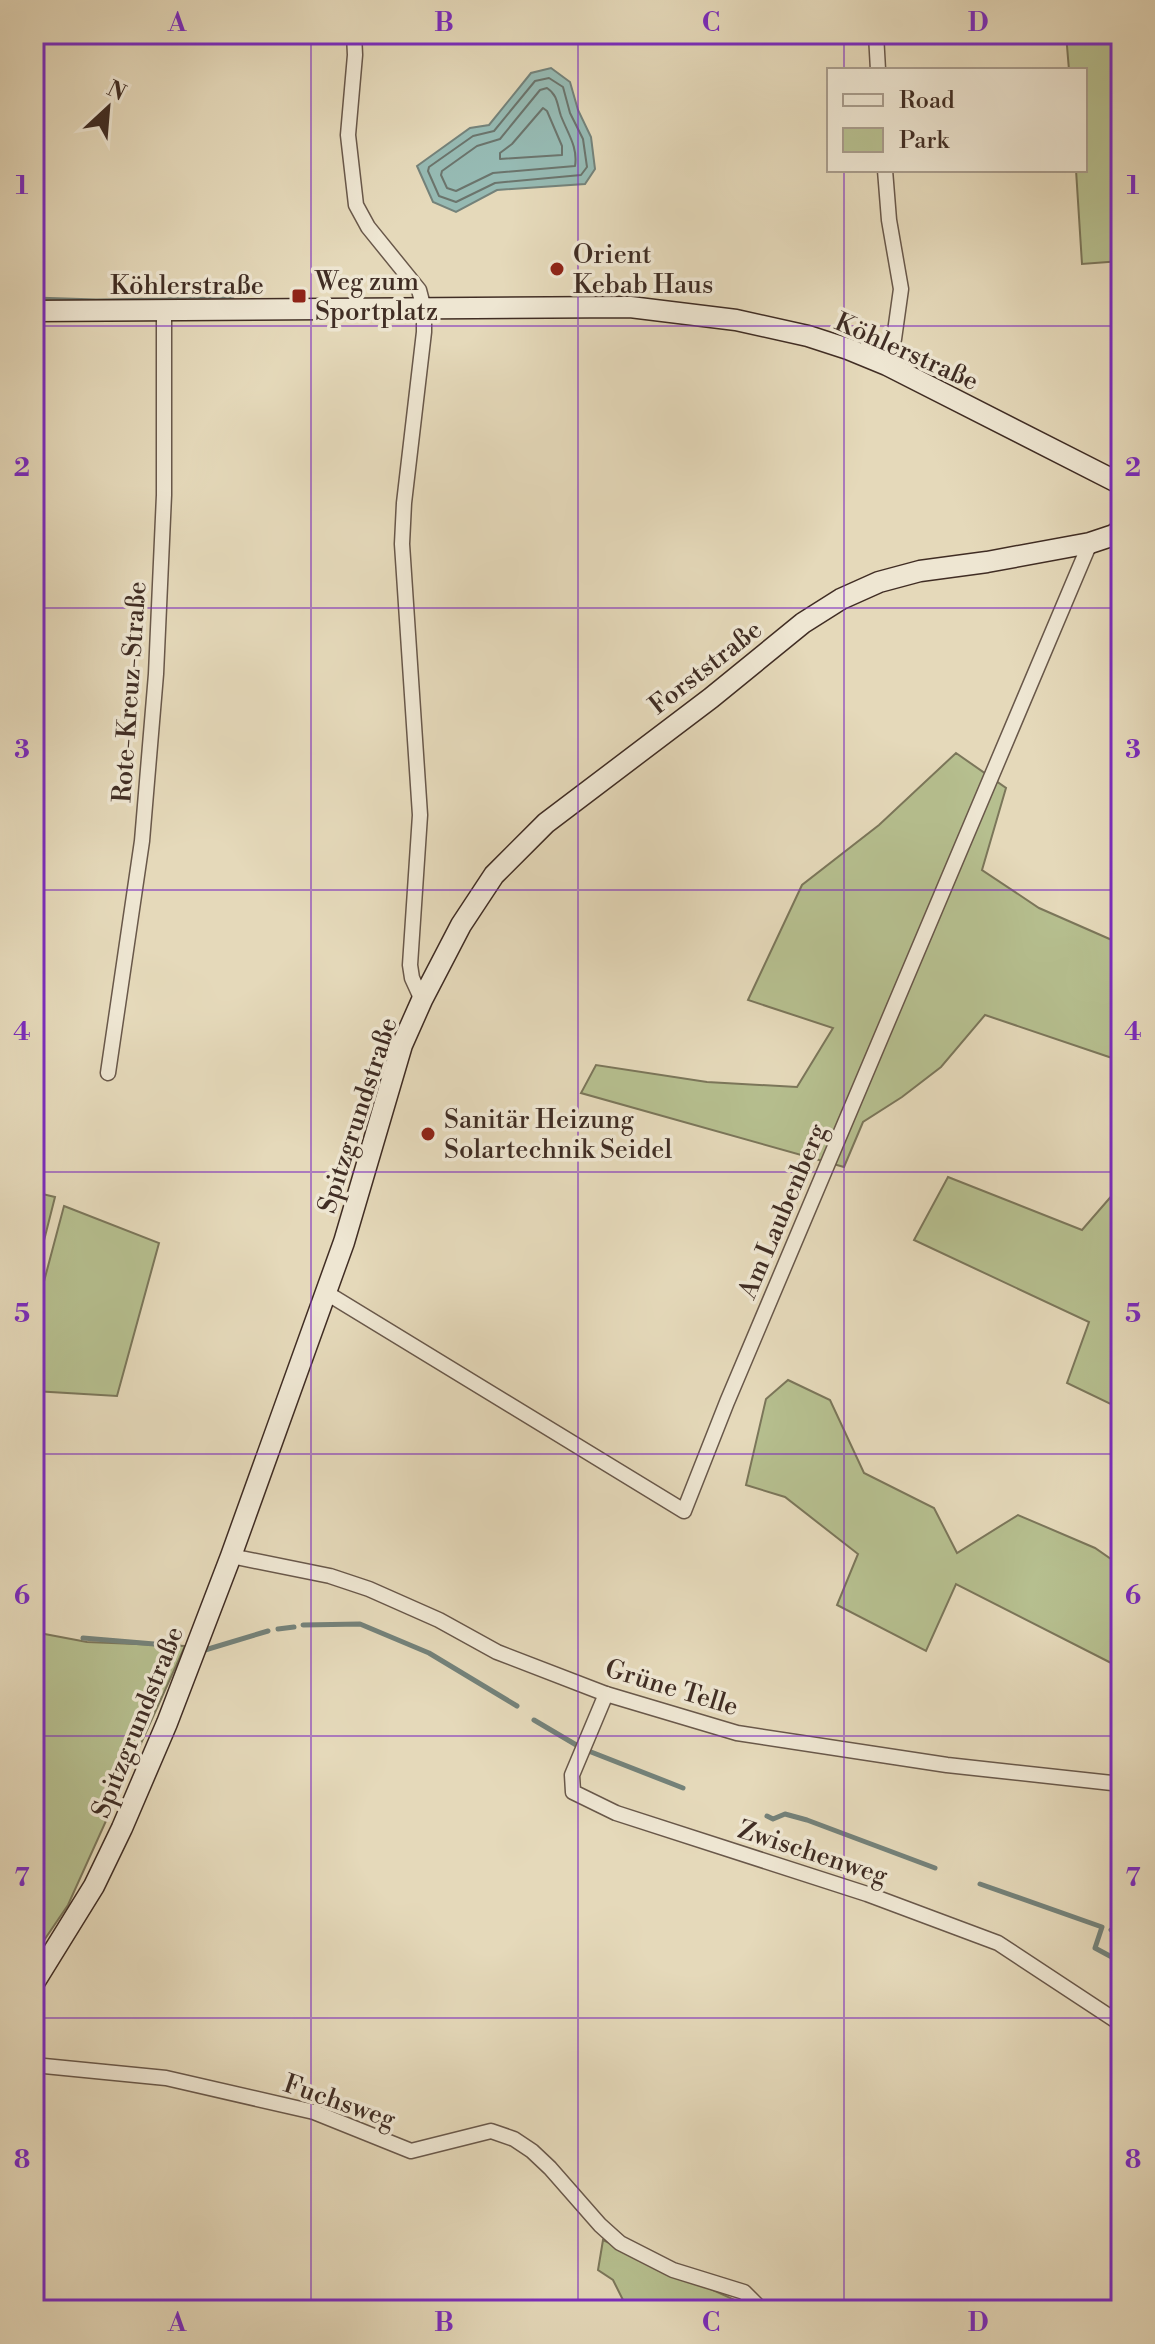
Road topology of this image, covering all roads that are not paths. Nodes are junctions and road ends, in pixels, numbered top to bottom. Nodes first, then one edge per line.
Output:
1 (354, 34) edge
2 (876, 34) edge
3 (878, 68) edge
4 (885, 172) edge
5 (424, 309) junction
6 (34, 311) edge
7 (164, 311) junction
8 (887, 365) junction
9 (1121, 484) edge
10 (1121, 529) edge
11 (1090, 543) junction
12 (422, 1000) junction
13 (108, 1073) dead end
14 (325, 1292) junction
15 (231, 1556) junction
16 (606, 1694) junction
17 (1121, 1784) edge
18 (34, 1983) edge
19 (1121, 2024) edge
20 (34, 2065) edge
21 (762, 2310) edge

1 - 5 street, Spitzgrundstraße
2 - 3 street
4 - 8 street
5 - 7 street, Köhlerstraße
5 - 8 street, Köhlerstraße
5 - 12 street, Spitzgrundstraße
6 - 7 street, Köhlerstraße
7 - 13 street, Rote-Kreuz-Straße
8 - 9 street, Köhlerstraße
10 - 11 street, Forststraße
11 - 12 street, Forststraße
11 - 14 street, Am Laubenberg
12 - 14 street, Spitzgrundstraße
14 - 15 street, Spitzgrundstraße
15 - 16 street, Grüne Telle
15 - 18 street, Spitzgrundstraße
16 - 17 street, Grüne Telle
16 - 19 street, Zwischenweg
20 - 21 street, Fuchsweg

